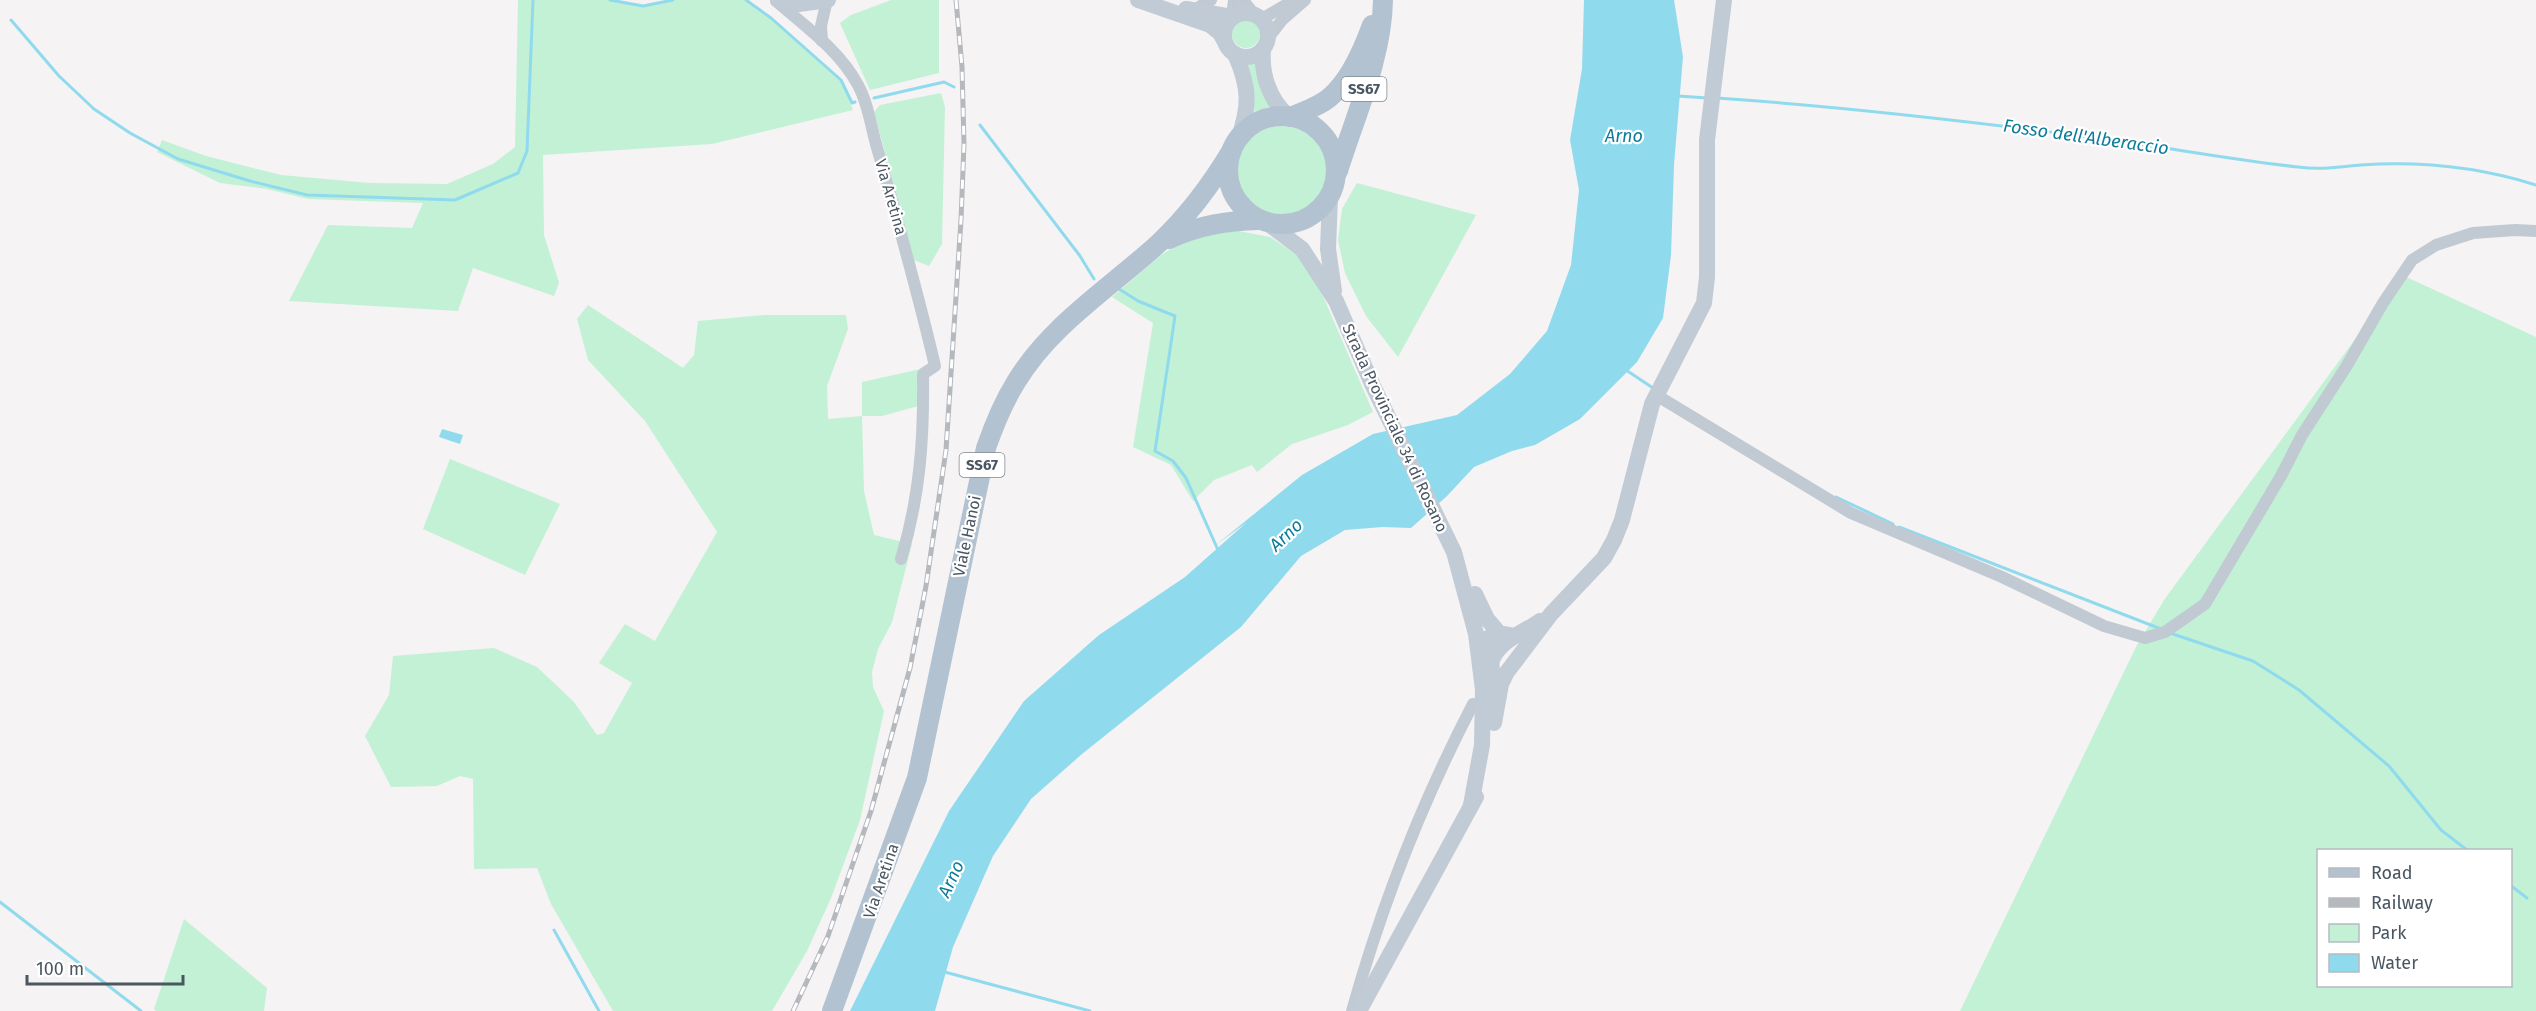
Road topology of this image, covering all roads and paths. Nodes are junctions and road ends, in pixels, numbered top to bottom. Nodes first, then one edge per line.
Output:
1 (777, 0) edge
2 (827, 0) edge
3 (1138, 0) edge
4 (1211, 0) edge
5 (1294, 0) edge
6 (1305, 0) edge
7 (1382, 0) edge
8 (1724, 0) edge
9 (806, 4) junction
10 (1164, 8) junction
11 (1233, 8) edge
12 (1194, 10) junction
13 (1253, 11) edge
14 (807, 27) junction
15 (1224, 40) junction
16 (822, 41) junction
17 (1265, 44) junction
18 (1235, 54) junction
19 (1289, 116) junction
20 (1235, 145) junction
21 (1336, 176) junction
22 (1330, 197) junction
23 (1263, 221) junction
24 (2536, 231) edge
25 (1159, 243) junction
26 (1336, 301) junction
27 (1656, 395) junction
28 (1454, 553) junction
29 (902, 559) dead end
30 (1475, 594) junction
31 (1476, 634) junction
32 (1519, 642) junction
33 (1492, 658) junction
34 (1484, 690) junction
35 (1473, 704) dead end
36 (1494, 723) junction
37 (924, 750) joint
38 (1471, 805) junction
39 (832, 1011) edge
40 (1352, 1011) edge
41 (1359, 1011) edge

1 - 9 main road, Via Aretina
1 - 14 street, Via Aretina
2 - 9 main road, Via Aretina
2 - 16 street, Via Aretina
3 - 10 main road
4 - 12 street
5 - 13 street
6 - 17 street
7 - 19 main road, SS67
7 - 21 main road, SS67
8 - 27 main road
9 - 14 street
10 - 12 main road
10 - 15 main road
11 - 12 main road
11 - 13 main road
11 - 15 main road
13 - 17 main road
14 - 16 street, Via Aretina
15 - 18 main road, Viale Hanoi
16 - 29 street, Via Aretina
17 - 18 main road
17 - 19 main road
18 - 20 main road, Viale Hanoi
19 - 20 main road, Viale Hanoi
19 - 21 main road
20 - 23 main road, Viale Hanoi
20 - 25 main road, Viale Hanoi / SS67
21 - 22 main road
22 - 23 main road, Viale Hanoi
22 - 26 main road, Strada Provinciale 34 di Rosano
23 - 25 main road, Viale Hanoi / SS67
23 - 26 main road, Strada Provinciale 34 di Rosano
24 - 27 street
25 - 37 main road, Viale Hanoi / SS67
26 - 28 main road, Strada Provinciale 34 di Rosano
27 - 32 main road
28 - 30 main road, Strada Provinciale 34 di Rosano
28 - 31 main road, Strada Provinciale 34 di Rosano
30 - 32 main road
30 - 33 main road, Strada Provinciale 34 di Rosano
31 - 33 main road
31 - 34 main road, Strada Provinciale 34 di Rosano
32 - 33 main road
32 - 36 main road
33 - 34 main road
33 - 36 main road, Strada Provinciale 34 di Rosano
34 - 38 main road, Strada Provinciale 34 di Rosano
35 - 40 street
36 - 38 main road, Strada Provinciale 34 di Rosano
37 - 39 main road, Via Aretina / SS67
38 - 41 main road, Strada Provinciale 34 di Rosano

